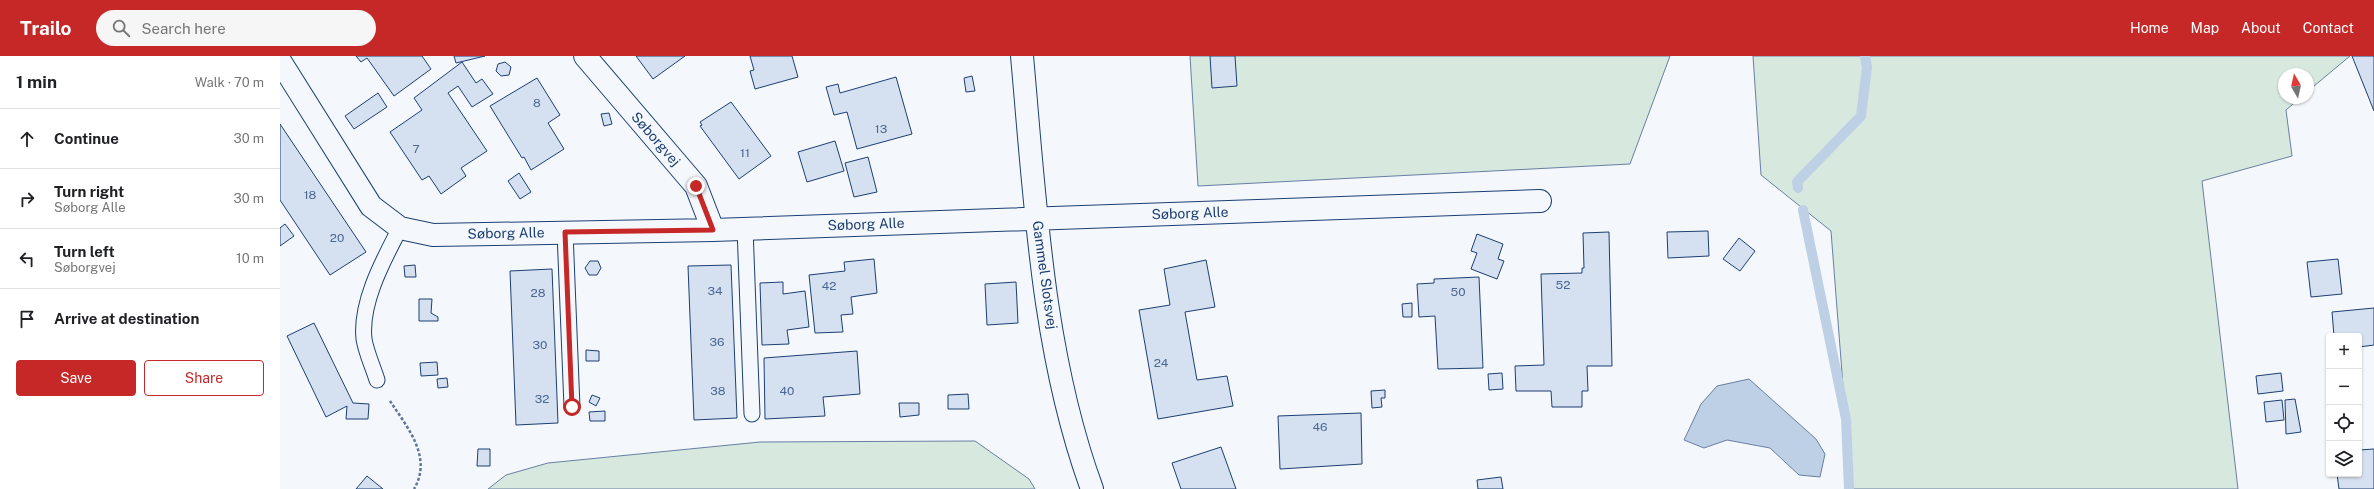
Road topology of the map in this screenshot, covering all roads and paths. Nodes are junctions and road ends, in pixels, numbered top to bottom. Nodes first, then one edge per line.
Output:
1 (585, 56) edge
2 (1022, 56) edge
3 (280, 61) edge
4 (1540, 201) dead end
5 (1036, 218) junction
6 (400, 228) junction
7 (744, 228) junction
8 (713, 230) junction
9 (565, 232) junction
10 (377, 380) joint
11 (572, 407) dead end
12 (752, 414) dead end
13 (414, 489) edge
14 (1092, 489) edge

1 - 8 street, Søborgvej
2 - 5 street, Gammel Slotsvej
3 - 6 street, Søborg Alle
4 - 5 street, Søborg Alle
5 - 7 street, Søborg Alle
5 - 14 street, Gammel Slotsvej
6 - 9 street, Søborg Alle
6 - 10 lane
7 - 8 street, Søborg Alle
7 - 12 lane
8 - 9 street, Søborg Alle
9 - 11 lane
10 - 13 path

